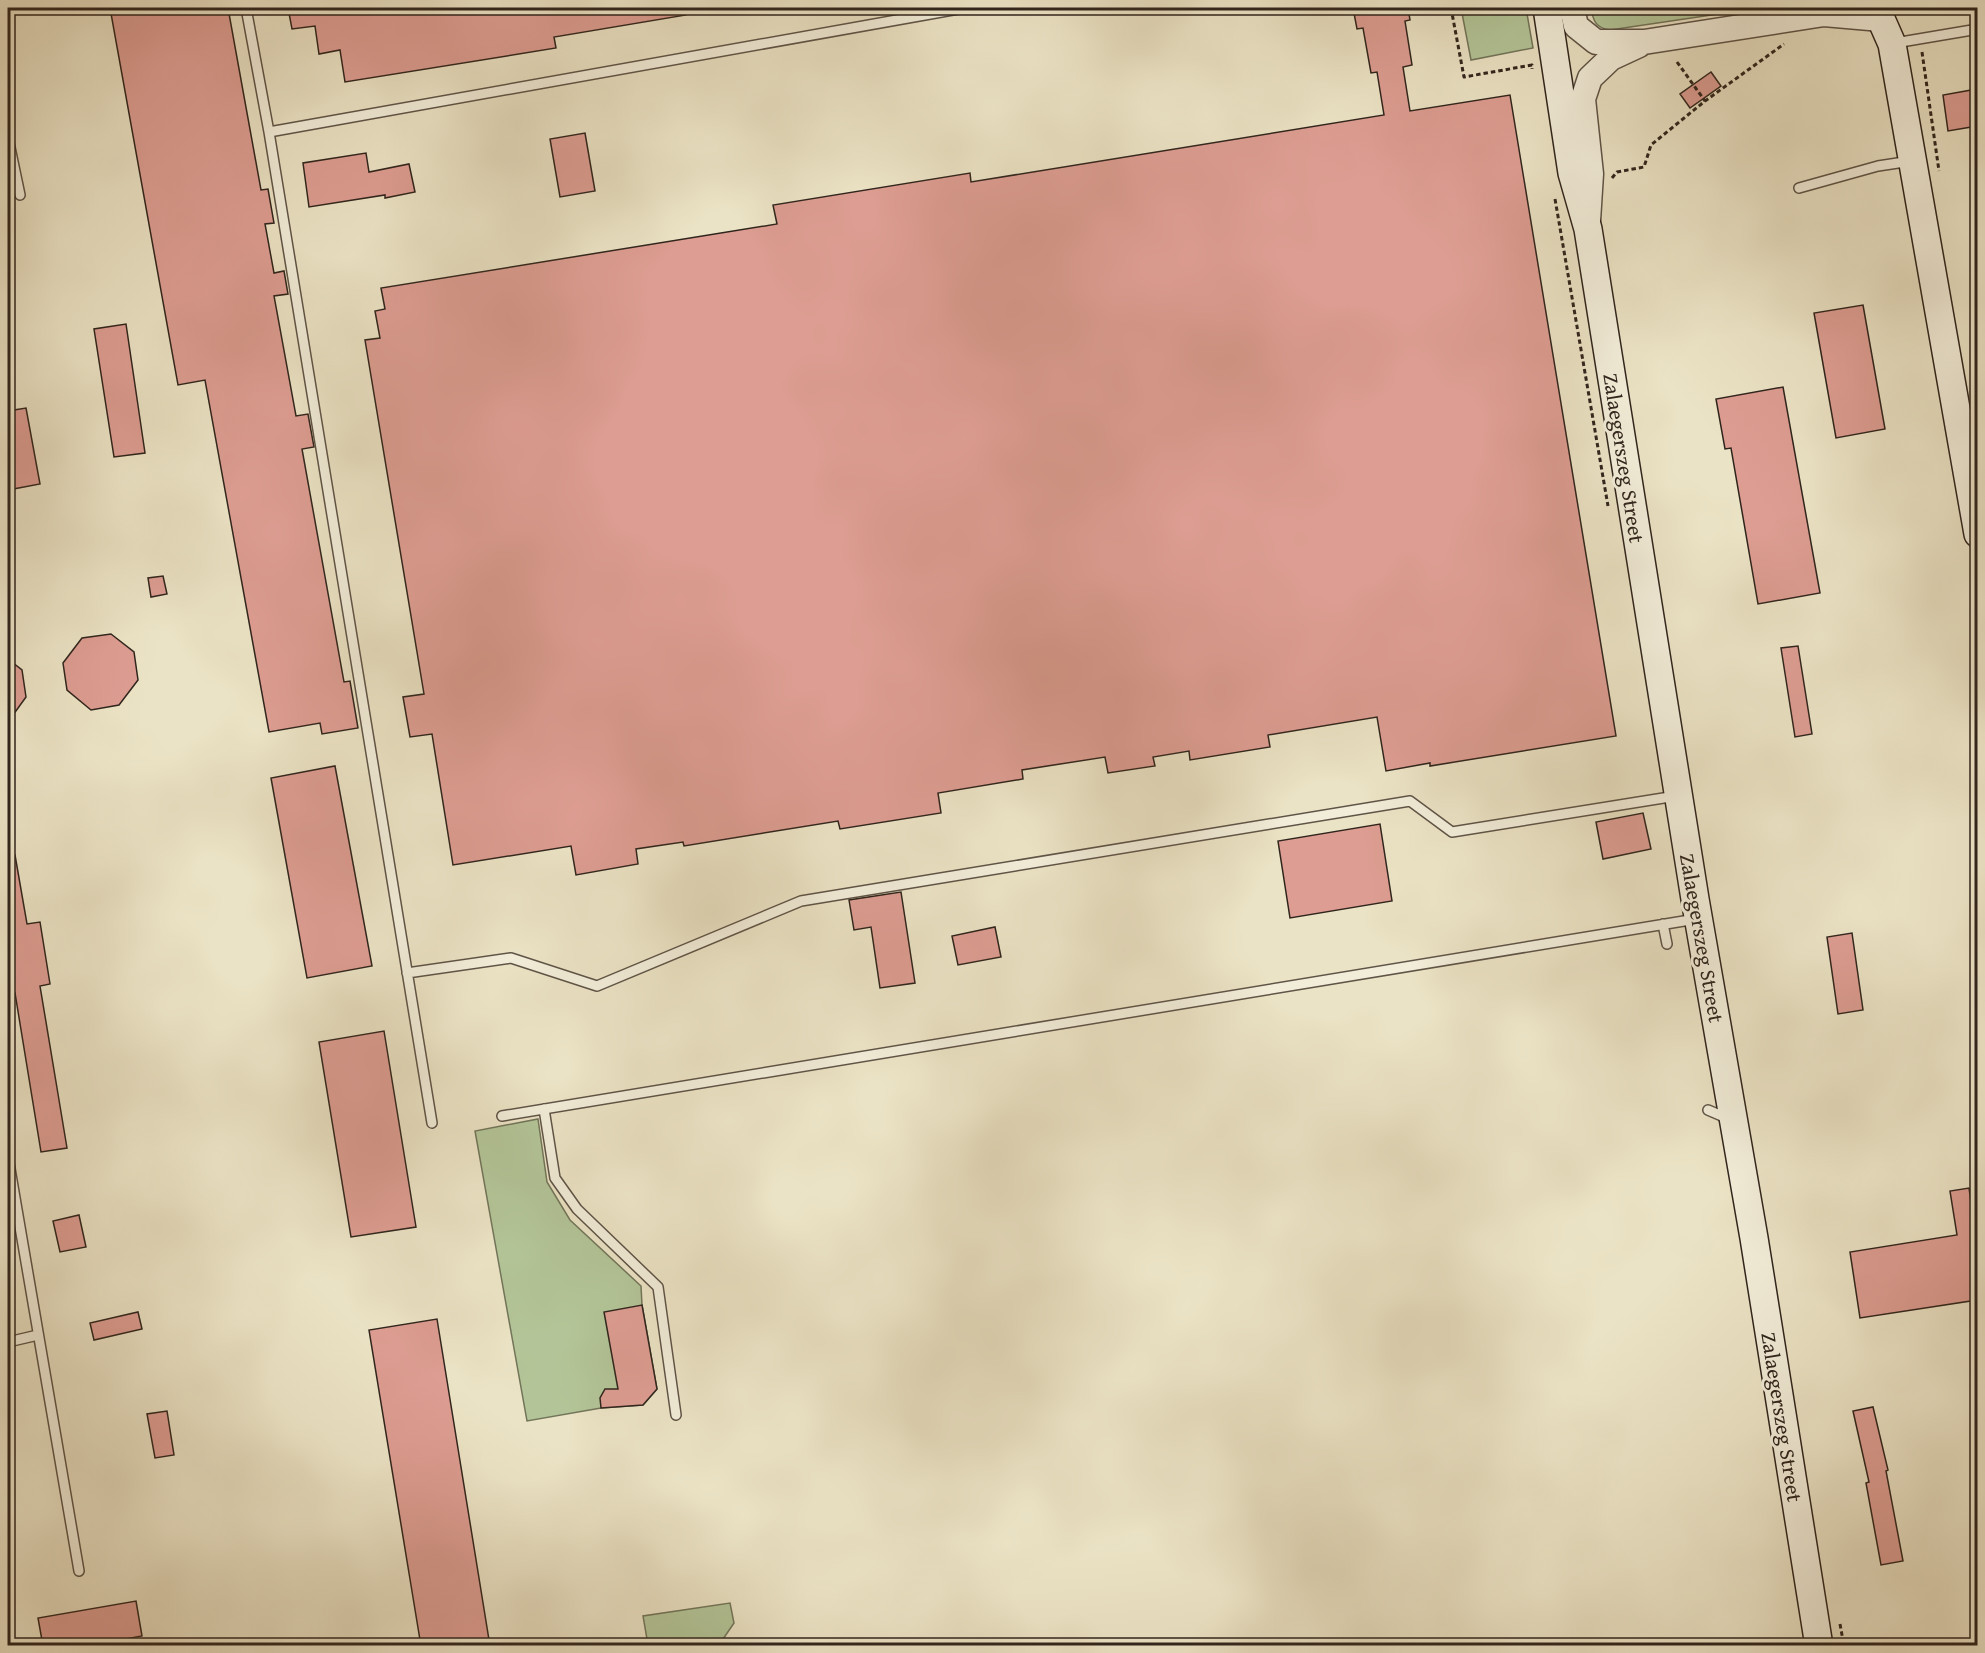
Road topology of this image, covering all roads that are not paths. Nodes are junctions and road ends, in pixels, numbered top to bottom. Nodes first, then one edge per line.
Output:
1 (246, 8) edge
2 (964, 8) edge
3 (1547, 8) edge
4 (1572, 8) edge
5 (1827, 11) edge
6 (1877, 11) edge
7 (1977, 29) edge
8 (1644, 42) junction
9 (1892, 44) junction
10 (269, 132) junction
11 (8, 138) edge
12 (1914, 160) junction
13 (1799, 188) dead end
14 (20, 195) dead end
15 (1588, 230) junction
16 (1977, 532) edge
17 (1678, 795) junction
18 (1698, 918) junction
19 (1663, 924) junction
20 (1667, 944) dead end
21 (407, 973) junction
22 (544, 1108) junction
23 (1708, 1110) dead end
24 (502, 1116) dead end
25 (1734, 1122) junction
26 (432, 1123) dead end
27 (8, 1157) edge
28 (38, 1335) junction
29 (8, 1342) edge
30 (676, 1415) dead end
31 (79, 1571) dead end
32 (1819, 1646) edge

1 - 10 lane
2 - 10 lane
3 - 15 main road, Zalaegerszeg Street
4 - 8 street
5 - 6 street
5 - 8 street
6 - 9 main road
7 - 9 lane
8 - 15 street
9 - 12 main road
10 - 21 lane
11 - 14 lane
12 - 13 lane
12 - 16 main road
15 - 17 main road, Zalaegerszeg Street
17 - 18 main road, Zalaegerszeg Street
17 - 21 lane
18 - 19 lane
18 - 25 main road, Zalaegerszeg Street
19 - 20 lane
19 - 22 lane
21 - 26 lane
22 - 24 lane
22 - 30 lane
23 - 25 lane
25 - 32 main road, Zalaegerszeg Street
27 - 28 lane
28 - 29 lane
28 - 31 lane

